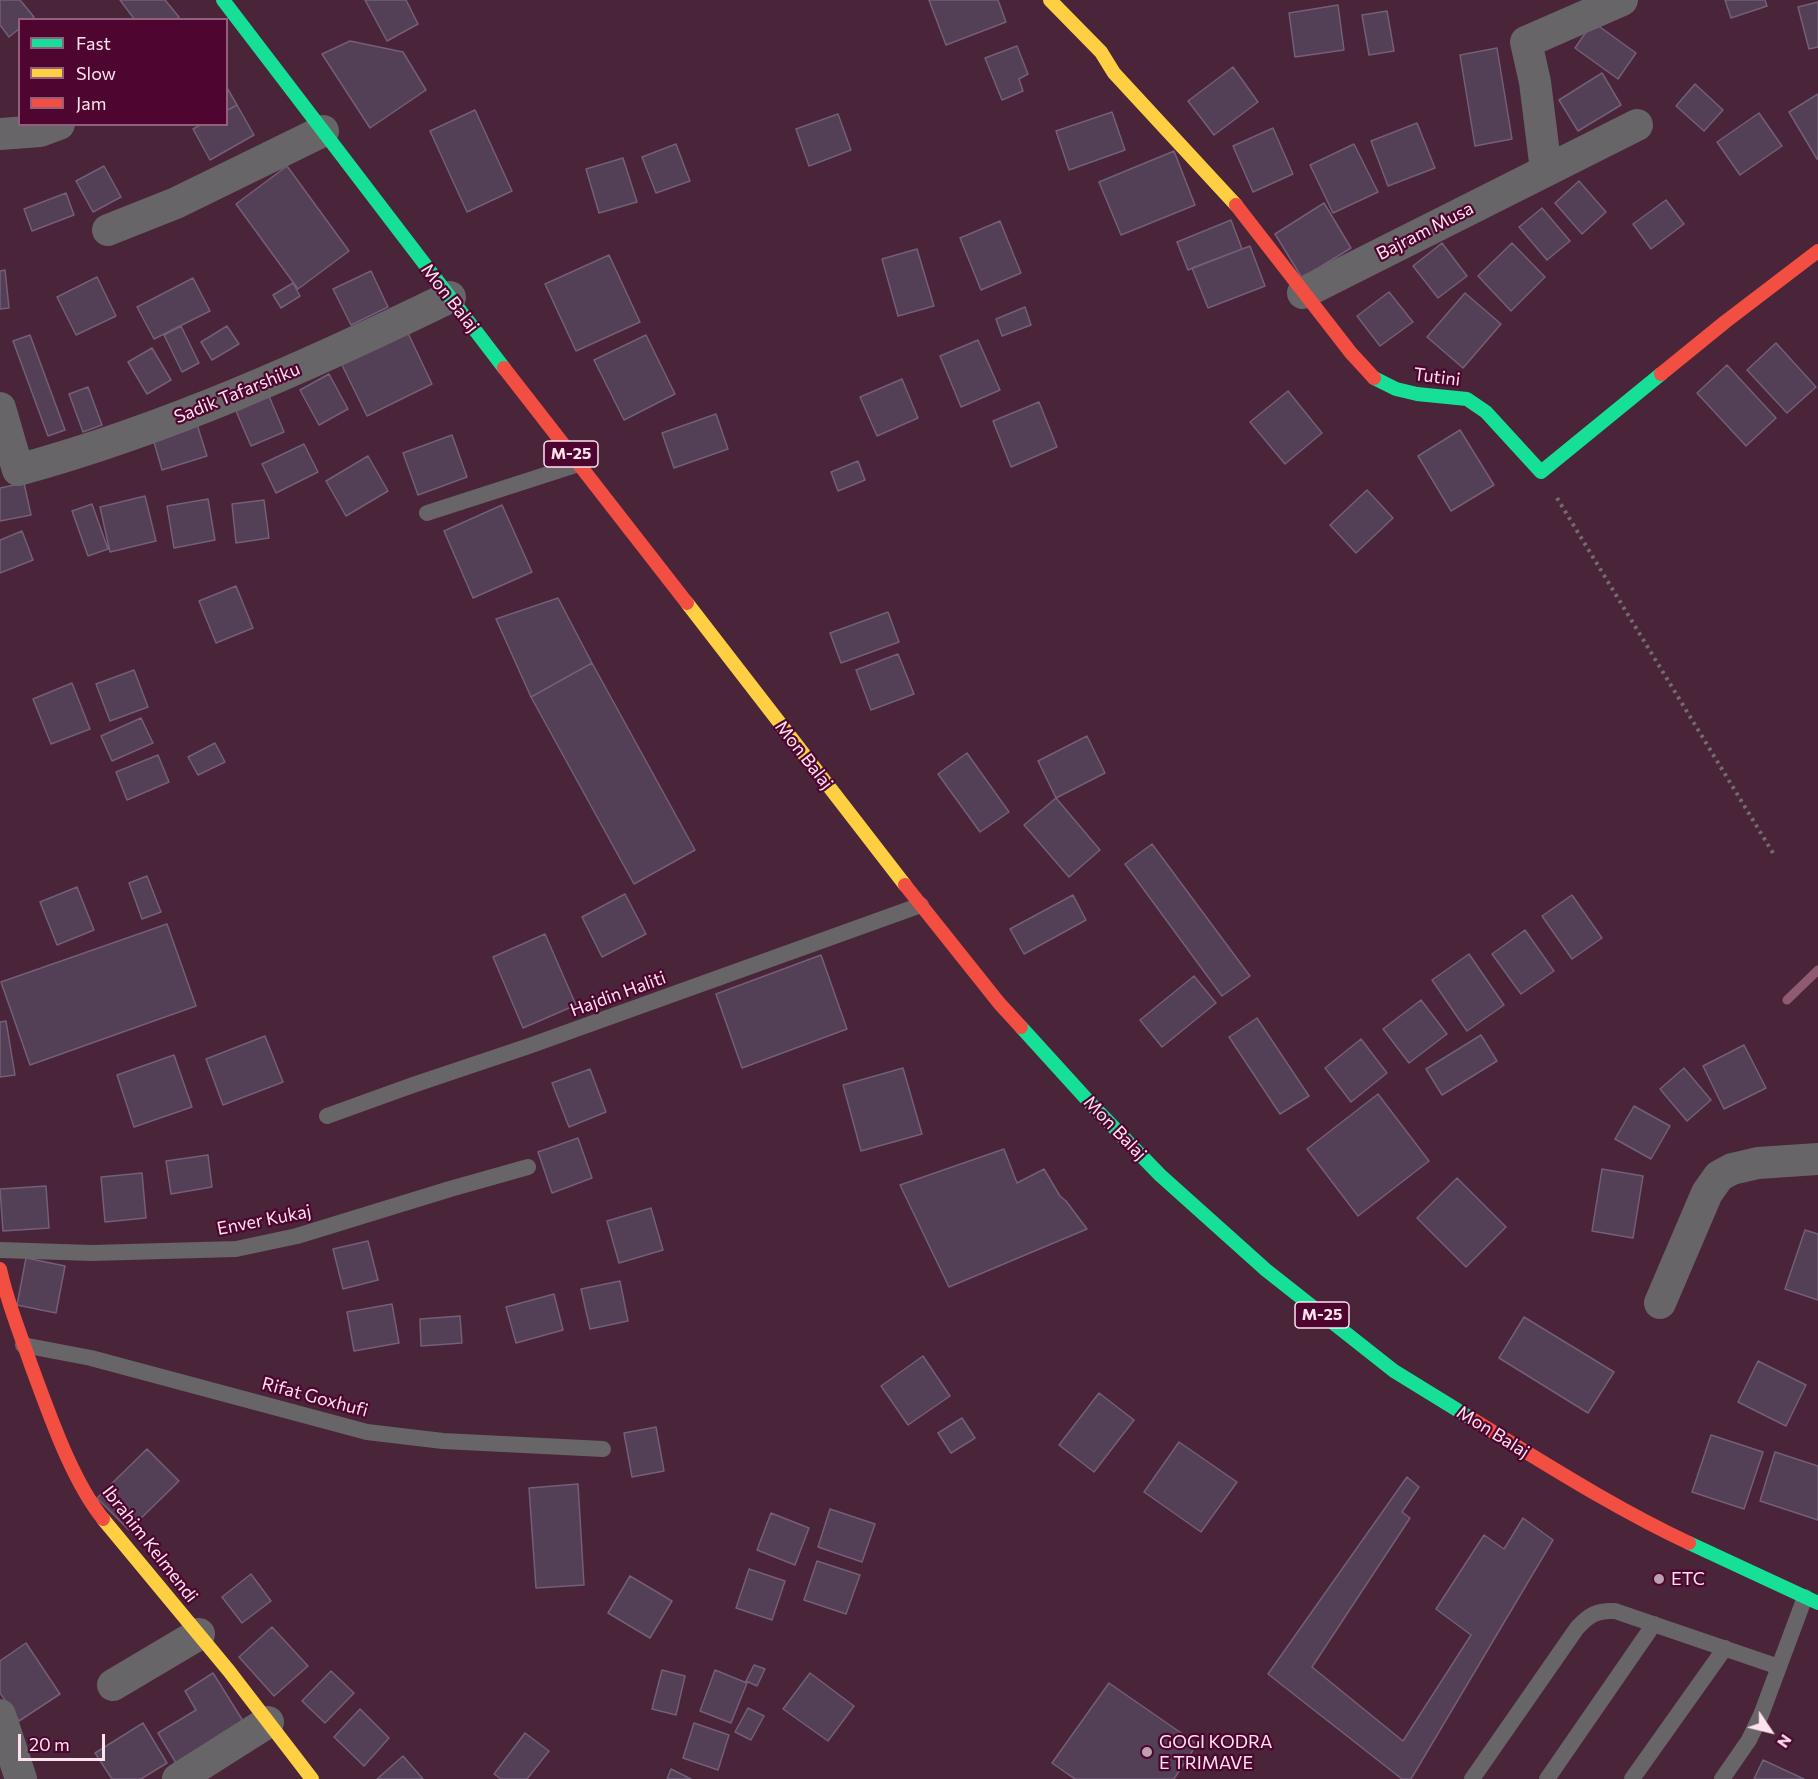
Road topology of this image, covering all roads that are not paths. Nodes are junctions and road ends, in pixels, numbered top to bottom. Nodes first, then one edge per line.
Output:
1 (1050, 0) edge
2 (1622, 0) edge
3 (228, 12) edge
4 (1636, 125) dead end
5 (53, 126) edge
6 (323, 131) junction
7 (0, 134) edge
8 (1546, 170) junction
9 (108, 231) dead end
10 (1818, 251) edge
11 (1303, 293) junction
12 (450, 297) junction
13 (0, 408) edge
14 (579, 464) junction
15 (9, 472) edge
16 (427, 513) dead end
17 (921, 905) junction
18 (327, 1116) dead end
19 (1818, 1159) edge
20 (528, 1167) dead end
21 (0, 1250) edge
22 (0, 1269) edge
23 (1660, 1303) dead end
24 (23, 1345) junction
25 (603, 1449) dead end
26 (1811, 1600) edge
27 (1654, 1624) junction
28 (199, 1634) junction
29 (1725, 1648) junction
30 (1779, 1667) junction
31 (113, 1685) dead end
32 (0, 1715) edge
33 (268, 1722) junction
34 (21, 1779) edge
35 (178, 1779) edge
36 (312, 1779) edge
37 (1472, 1779) edge
38 (1547, 1779) edge
39 (1632, 1779) edge
40 (1722, 1779) edge

1 - 11 main road, Tutini
2 - 8 street
3 - 6 main road, Mon Balaj / M-25
4 - 8 street, Bajram Musa
5 - 7 street
6 - 9 street
6 - 12 main road, Mon Balaj / M-25
8 - 11 street, Bajram Musa
10 - 11 main road, Tutini
12 - 14 main road, Mon Balaj / M-25
12 - 15 street, Sadik Tafarshiku
13 - 15 street, Sadik Tafarshiku
14 - 16 lane
14 - 17 main road, Mon Balaj / M-25
17 - 18 lane, Hajdin Haliti
17 - 26 main road, Mon Balaj / M-25
19 - 23 street
20 - 21 lane, Enver Kukaj
22 - 24 main road, Ibrahim Kelmendi
24 - 25 lane, Rifat Goxhufi
24 - 28 main road, Ibrahim Kelmendi
26 - 30 lane
27 - 29 lane
27 - 37 lane
27 - 38 lane
28 - 31 street
28 - 33 main road, Ibrahim Kelmendi
29 - 30 lane
29 - 39 lane
30 - 40 lane
32 - 34 street
33 - 35 street
33 - 36 main road, Ibrahim Kelmendi

